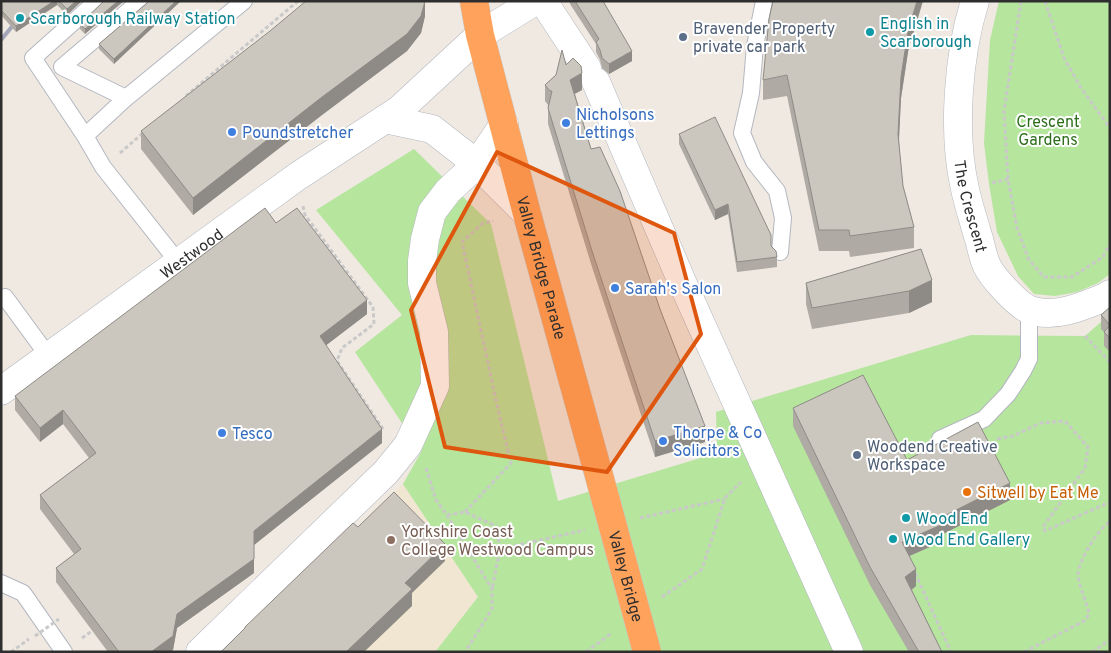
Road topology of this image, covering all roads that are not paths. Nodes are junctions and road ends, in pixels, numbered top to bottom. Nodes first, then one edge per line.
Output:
1 (97, 1) edge
2 (140, 1) edge
3 (244, 1) edge
4 (465, 1) edge
5 (474, 1) edge
6 (535, 1) edge
7 (543, 1) edge
8 (764, 1) edge
9 (975, 1) edge
10 (480, 34) junction
11 (62, 67) junction
12 (48, 80) junction
13 (126, 98) junction
14 (385, 119) junction
15 (504, 124) junction
16 (85, 136) junction
17 (477, 164) junction
18 (527, 214) junction
19 (780, 252) dead end
20 (178, 262) junction
21 (1110, 294) edge
22 (5, 297) dead end
23 (1029, 310) junction
24 (49, 357) junction
25 (1, 391) edge
26 (940, 439) dead end
27 (606, 501) joint
28 (1, 583) edge
29 (64, 652) edge
30 (200, 652) edge
31 (648, 652) edge
32 (849, 652) edge

1 - 12 lane
2 - 11 lane
3 - 13 lane
4 - 10 highway
5 - 10 highway
6 - 10 street, Westwood
7 - 32 street
8 - 19 lane
9 - 23 street, The Crescent
10 - 14 street, Westwood
10 - 15 highway, Valley Bridge Parade
11 - 12 lane
11 - 13 lane
12 - 16 lane
13 - 16 lane
14 - 17 street
14 - 20 street, Westwood
15 - 17 street
15 - 18 highway, Valley Bridge Parade
16 - 20 lane
17 - 18 street
17 - 30 street
18 - 27 highway, Valley Bridge Parade
20 - 24 street, Westwood
21 - 23 street
22 - 24 lane
23 - 26 lane
24 - 25 street, Westwood
27 - 31 highway, Valley Bridge, bridge
28 - 29 lane

